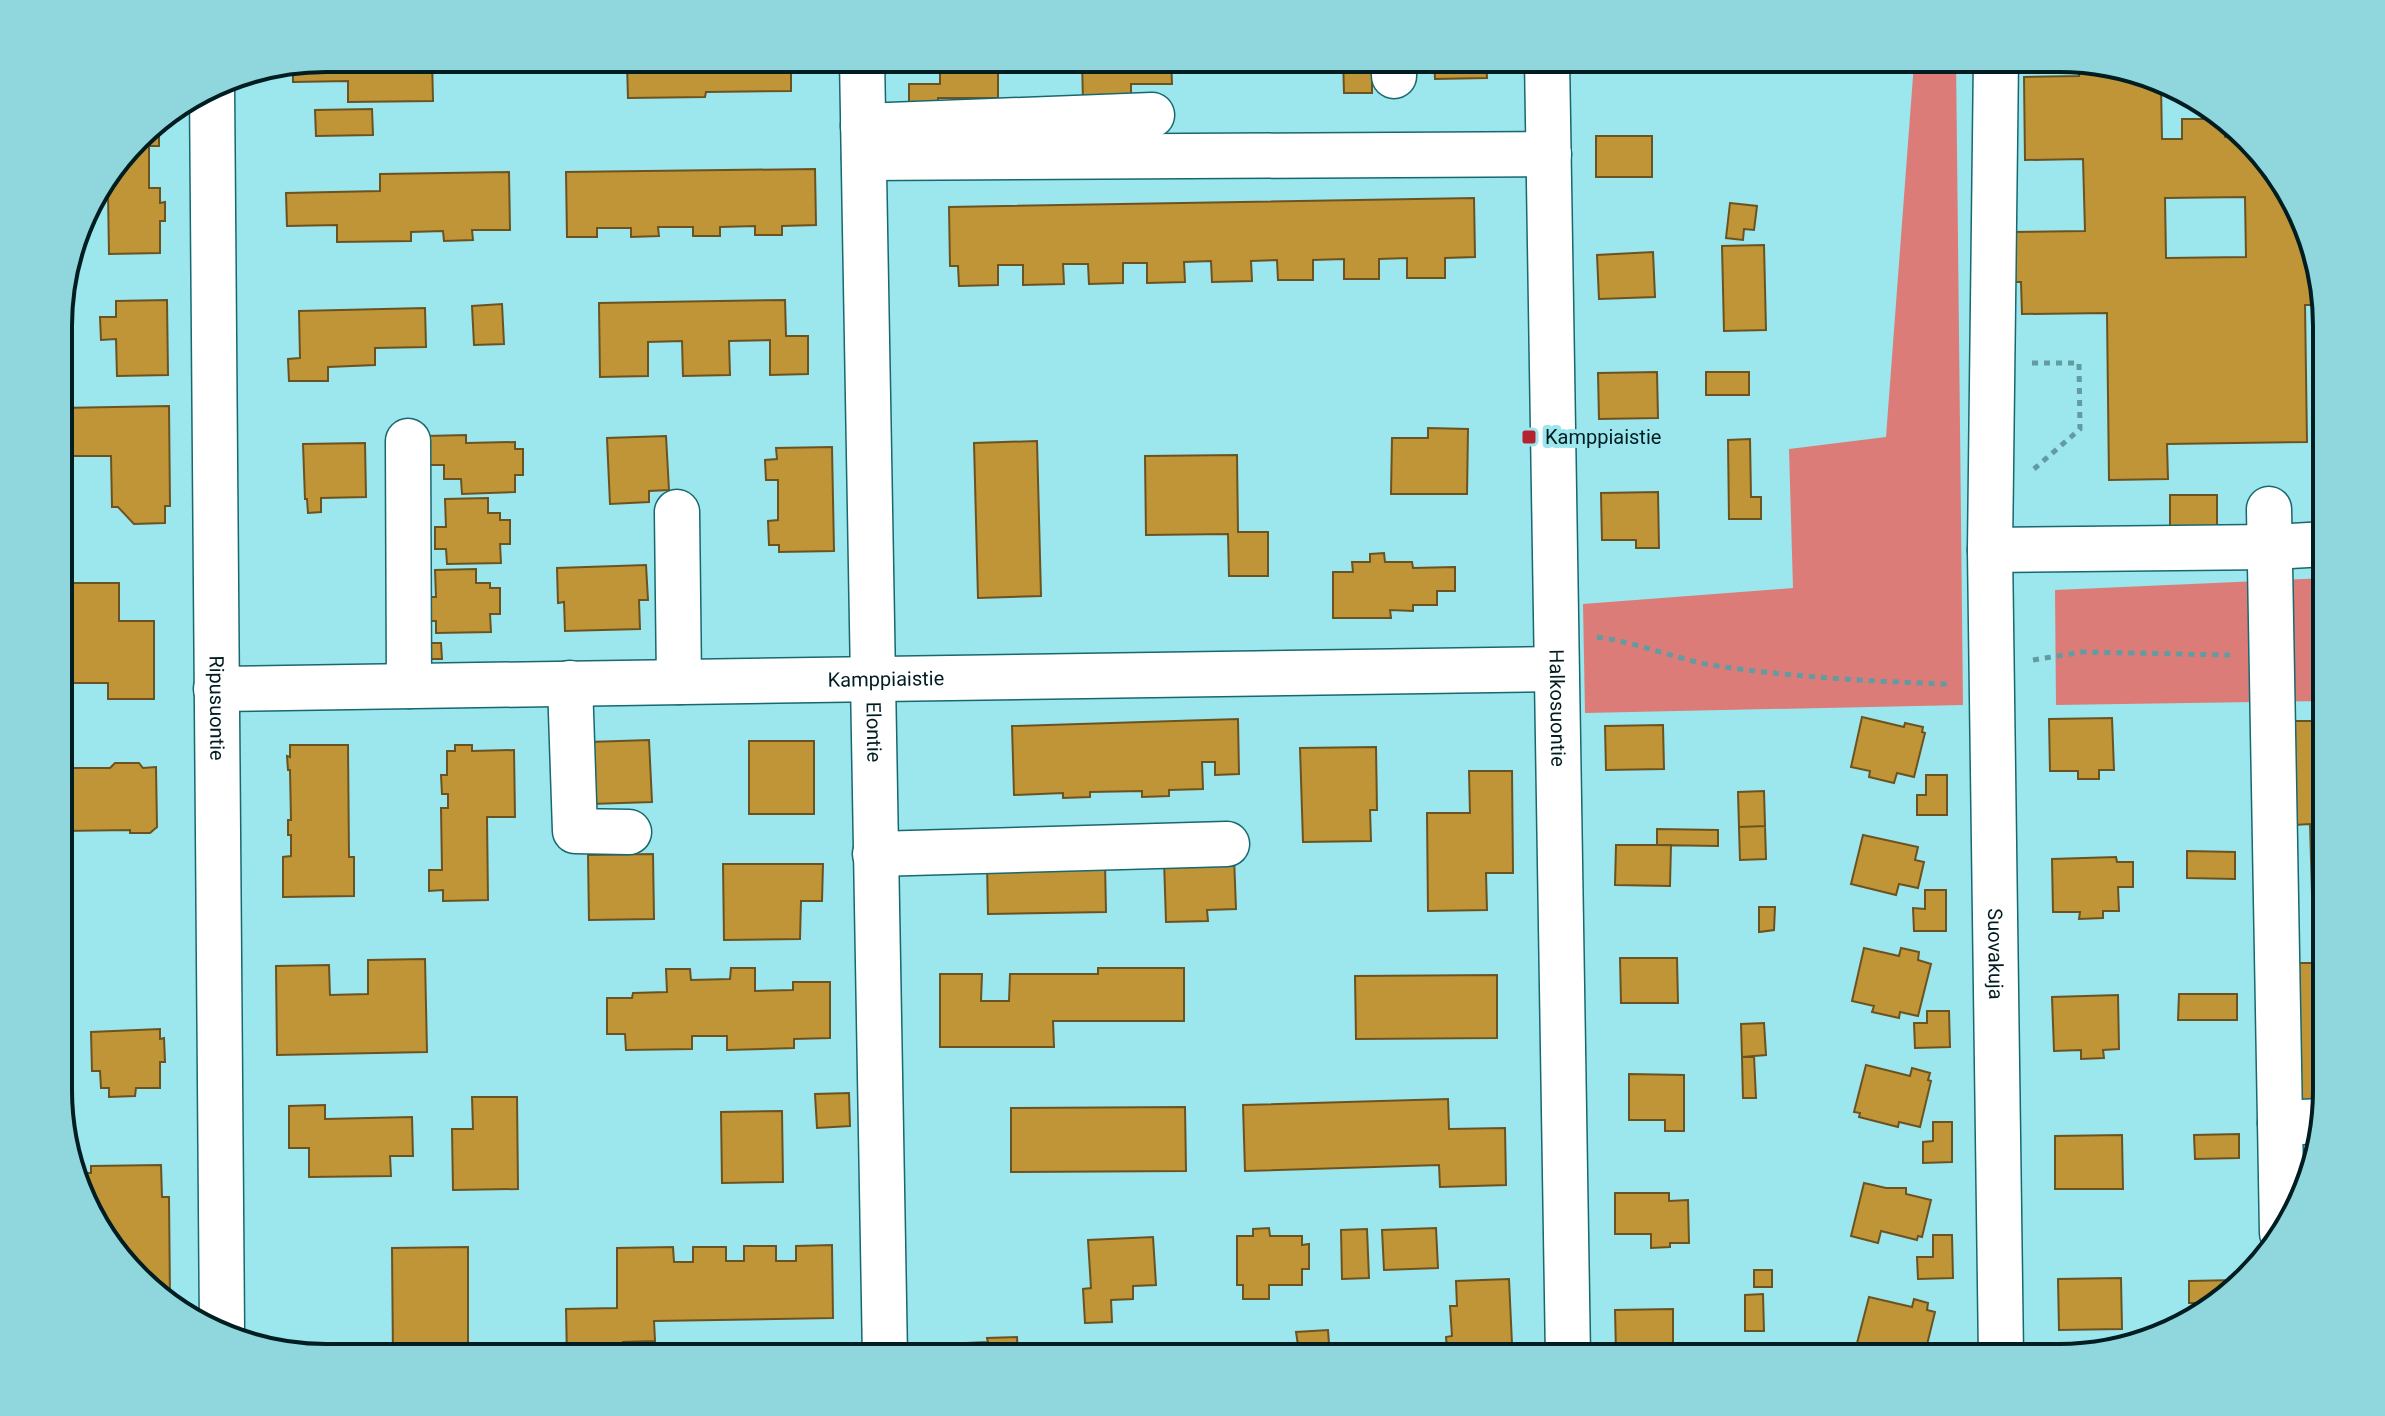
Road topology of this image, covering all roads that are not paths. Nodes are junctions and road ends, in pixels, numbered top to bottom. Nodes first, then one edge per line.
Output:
1 (862, 72) edge
2 (1547, 72) edge
3 (1996, 72) edge
4 (212, 99) edge
5 (1152, 115) dead end
6 (864, 142) junction
7 (1549, 154) junction
8 (408, 441) dead end
9 (677, 512) dead end
10 (1991, 528) junction
11 (2270, 528) junction
12 (2312, 540) edge
13 (1556, 650) junction
14 (871, 678) junction
15 (679, 682) junction
16 (570, 683) junction
17 (409, 686) junction
18 (216, 689) junction
19 (629, 832) dead end
20 (1227, 844) dead end
21 (875, 854) junction
22 (2301, 1122) edge
23 (2282, 1212) edge
24 (222, 1321) edge
25 (1568, 1343) edge
26 (2001, 1343) edge
27 (885, 1344) edge

1 - 6 street, Elontie
2 - 7 street, Halkosuontie
3 - 10 street, Suovakuja
4 - 18 street, Ripusuontie
5 - 6 street
6 - 7 street
6 - 14 street, Elontie
7 - 13 street, Halkosuontie
8 - 17 street
9 - 15 street
10 - 11 street
10 - 26 street, Suovakuja
11 - 12 street
11 - 22 street
13 - 14 street, Kamppiaistie
13 - 25 street, Halkosuontie
14 - 15 street, Kamppiaistie
14 - 21 street, Elontie
15 - 16 street, Kamppiaistie
16 - 17 street, Kamppiaistie
16 - 19 street
17 - 18 street, Kamppiaistie
18 - 24 street, Ripusuontie
20 - 21 street
21 - 27 street, Elontie
22 - 23 street

